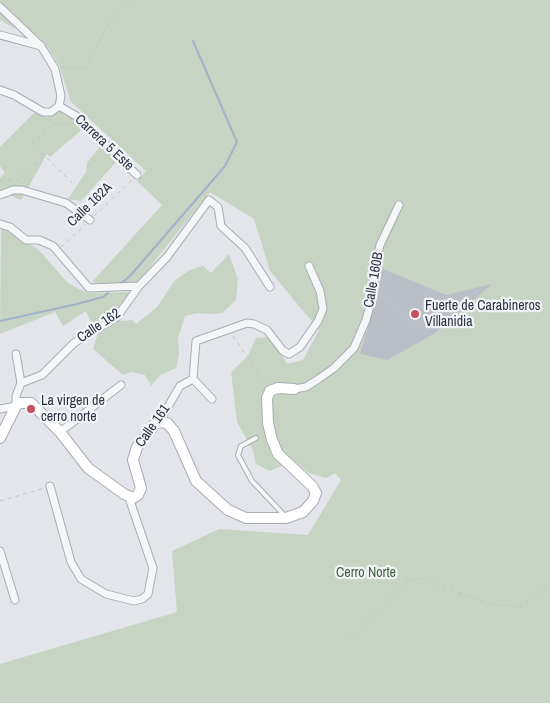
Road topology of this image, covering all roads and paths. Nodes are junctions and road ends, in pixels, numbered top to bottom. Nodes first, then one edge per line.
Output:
1 (131, 0) edge
2 (0, 7) edge
3 (0, 35) edge
4 (41, 46) junction
5 (55, 69) junction
6 (0, 90) edge
7 (59, 106) junction
8 (43, 112) junction
9 (53, 124) junction
10 (87, 125) junction
11 (44, 155) junction
12 (138, 175) joint
13 (0, 180) edge
14 (72, 183) dead end
15 (0, 195) edge
16 (399, 205) dead end
17 (90, 220) junction
18 (0, 224) edge
19 (57, 251) junction
20 (309, 266) dead end
21 (139, 286) junction
22 (270, 288) dead end
23 (481, 290) dead end
24 (374, 291) junction
25 (229, 329) junction
26 (16, 354) dead end
27 (193, 379) junction
28 (21, 383) junction
29 (121, 385) dead end
30 (294, 389) joint
31 (270, 391) junction
32 (212, 399) dead end
33 (16, 406) junction
34 (0, 409) edge
35 (158, 422) junction
36 (60, 432) junction
37 (0, 438) edge
38 (256, 438) dead end
39 (50, 486) joint
40 (130, 498) junction
41 (0, 501) edge
42 (286, 518) junction
43 (0, 552) edge
44 (8, 576) junction
45 (0, 579) edge
46 (550, 585) edge
47 (15, 600) dead end
48 (350, 640) dead end

1 - 5 path
2 - 4 street
3 - 4 street
4 - 5 street
5 - 7 street
6 - 8 street
7 - 8 street
7 - 10 street, Carrera 5 Este
8 - 9 path
9 - 10 path
9 - 11 path
10 - 12 street, Carrera 5 Este
11 - 13 path
11 - 14 path
12 - 17 path, Calle 162A
15 - 17 street
16 - 24 street, Calle 160B
17 - 19 path, Calle 162A
18 - 19 street
19 - 21 street
20 - 25 street
21 - 22 street, Calle 162
21 - 28 street, Calle 162
23 - 24 path
24 - 30 street, Calle 160B
25 - 27 street
25 - 31 path
26 - 28 street
27 - 32 street
27 - 35 street, Calle 161
28 - 33 street
29 - 36 street
30 - 31 street, Calle 160B
31 - 42 street
33 - 34 street
33 - 36 street
33 - 37 street
35 - 40 street, Calle 161
35 - 42 street
36 - 40 street
38 - 42 lane
39 - 40 street
39 - 41 path
43 - 44 street
44 - 45 street
44 - 47 street
46 - 48 path

